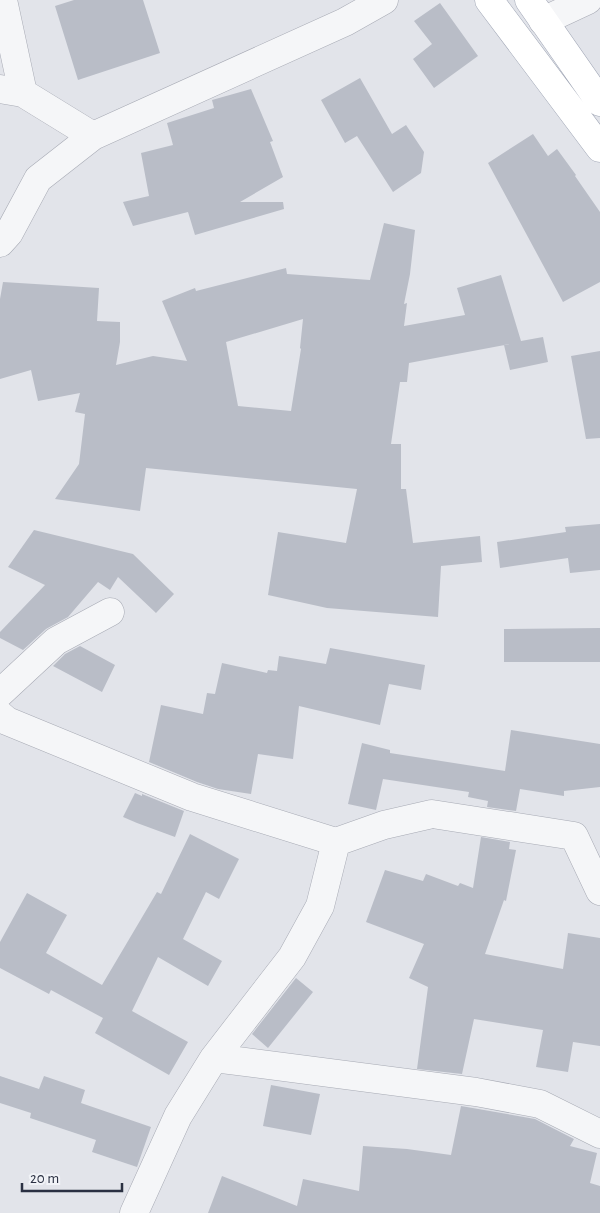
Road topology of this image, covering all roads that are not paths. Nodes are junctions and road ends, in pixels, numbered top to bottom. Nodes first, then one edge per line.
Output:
1 (3, 0) edge
2 (384, 0) edge
3 (489, 0) edge
4 (588, 0) edge
5 (536, 10) edge
6 (11, 91) edge
7 (600, 102) edge
8 (93, 136) junction
9 (600, 148) edge
10 (0, 243) edge
11 (110, 612) dead end
12 (0, 693) edge
13 (0, 716) edge
14 (336, 842) junction
15 (600, 891) edge
16 (214, 1058) junction
17 (600, 1134) edge
18 (134, 1213) edge

1 - 6 street
2 - 8 street
3 - 9 main road
4 - 5 street
5 - 7 main road
6 - 8 street
8 - 10 street
11 - 12 street
13 - 14 street
14 - 15 street
14 - 16 street
16 - 17 street
16 - 18 street

